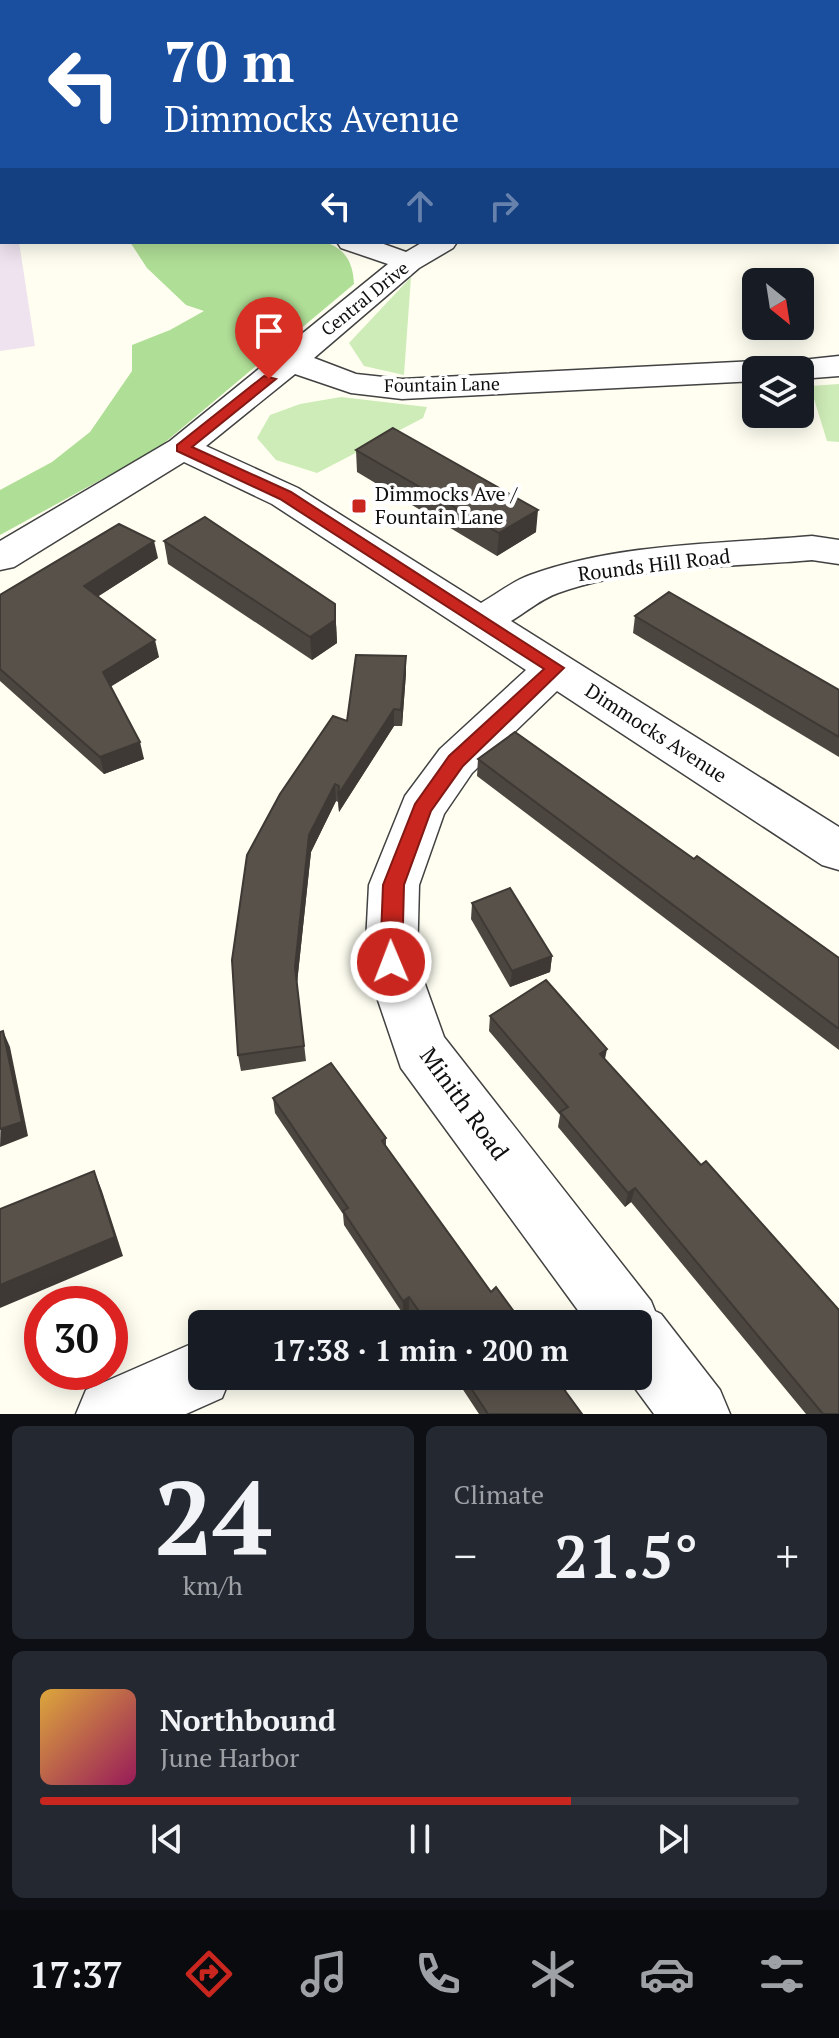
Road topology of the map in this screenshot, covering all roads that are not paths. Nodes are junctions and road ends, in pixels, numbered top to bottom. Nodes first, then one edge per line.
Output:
1 (357, 244) edge
2 (440, 244) edge
3 (409, 262) junction
4 (291, 361) junction
5 (839, 366) edge
6 (814, 368) edge
7 (742, 372) edge
8 (182, 448) junction
9 (839, 552) edge
10 (0, 558) edge
11 (481, 621) junction
12 (555, 668) junction
13 (839, 851) edge
14 (617, 1310) edge
15 (652, 1356) edge
16 (188, 1379) edge
17 (110, 1414) edge
18 (696, 1414) edge

1 - 3 street
2 - 3 street, Central Drive
3 - 4 street, Central Drive
4 - 7 street, Fountain Lane
4 - 8 street
5 - 6 street
8 - 10 street
8 - 11 street, Dimmocks Avenue
9 - 11 street, Rounds Hill Road
11 - 12 street, Dimmocks Avenue
12 - 13 street, Dimmocks Avenue
12 - 14 street, Minith Road
15 - 18 street
16 - 17 street

